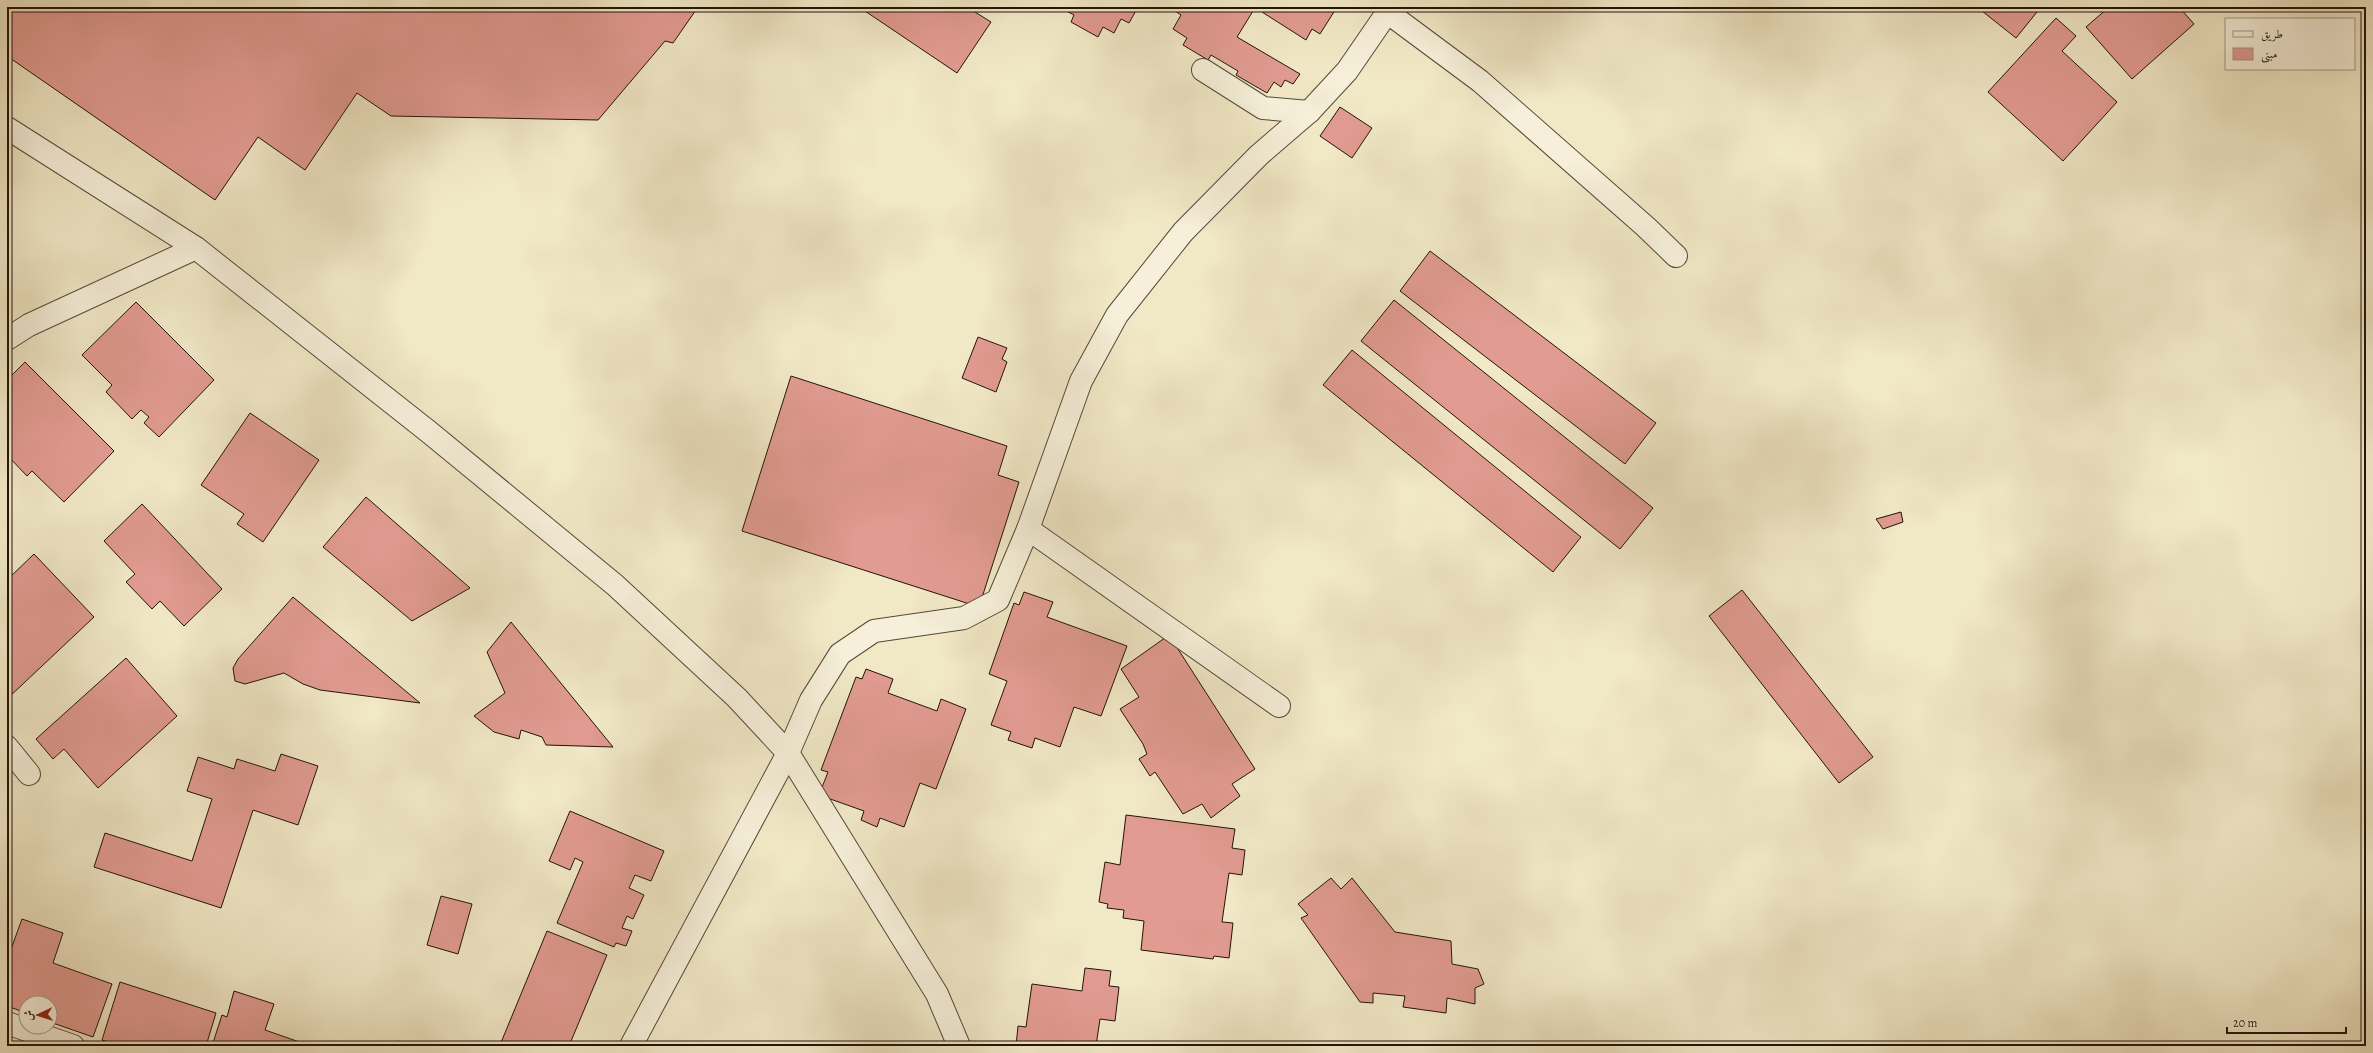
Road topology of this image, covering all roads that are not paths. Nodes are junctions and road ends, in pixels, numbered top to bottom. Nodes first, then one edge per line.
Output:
1 (1389, 9) edge
2 (1203, 70) dead end
3 (1309, 112) junction
4 (7, 128) edge
5 (196, 248) junction
6 (1676, 256) dead end
7 (7, 339) edge
8 (1028, 529) junction
9 (1279, 706) dead end
10 (7, 747) edge
11 (788, 753) junction
12 (29, 774) dead end
13 (7, 1023) edge
14 (73, 1046) edge
15 (631, 1046) edge
16 (959, 1046) edge

1 - 3 street
1 - 6 street
2 - 3 street
3 - 8 street
4 - 5 street
5 - 7 street
5 - 11 street
8 - 9 street
8 - 11 street
10 - 12 street
11 - 15 street
11 - 16 street
13 - 14 street

